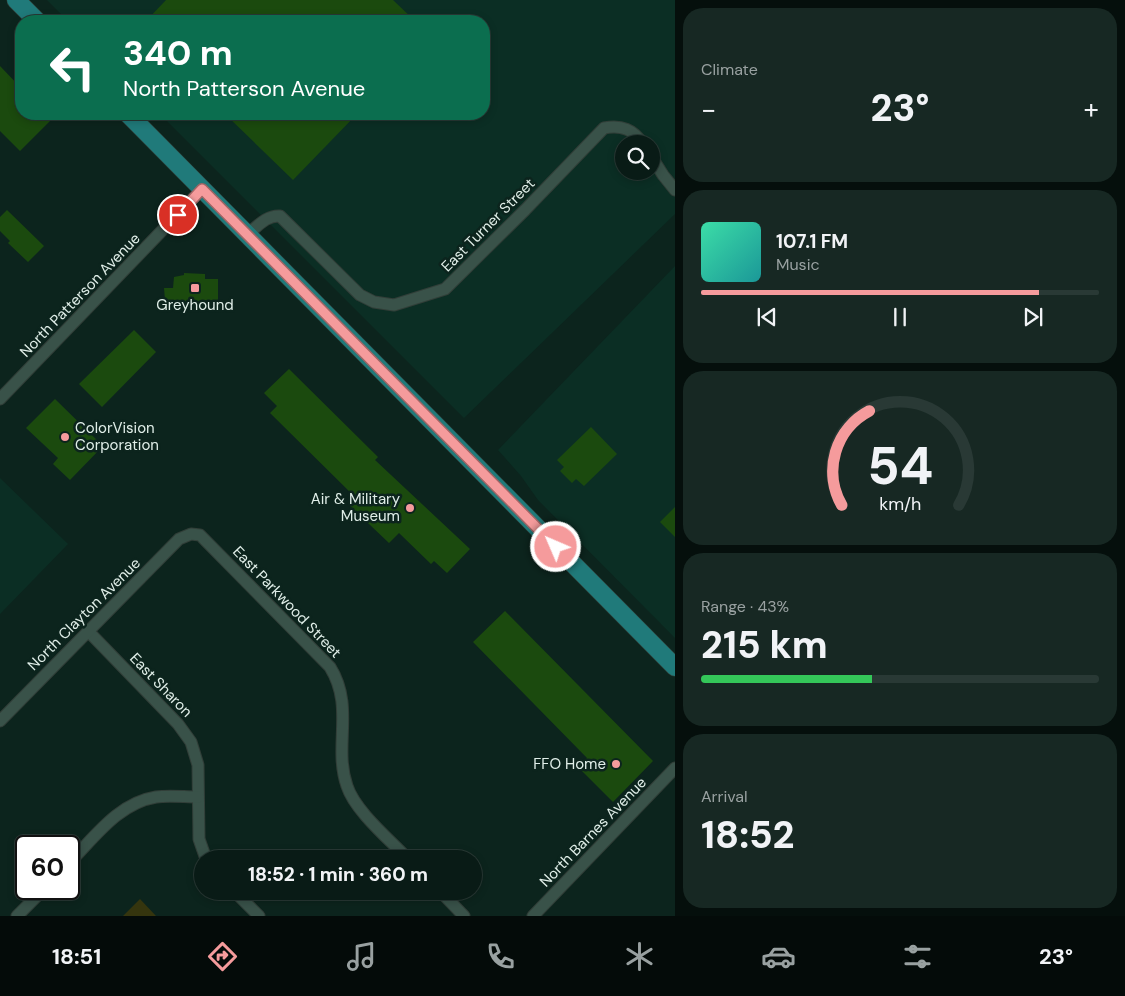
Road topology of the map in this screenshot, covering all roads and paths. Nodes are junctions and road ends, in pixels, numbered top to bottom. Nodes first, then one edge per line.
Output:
1 (16, 0) edge
2 (31, 15) edge
3 (134, 120) edge
4 (638, 135) edge
5 (660, 170) edge
6 (202, 189) junction
7 (675, 190) edge
8 (247, 235) junction
9 (0, 399) edge
10 (194, 533) joint
11 (88, 630) junction
12 (675, 667) edge
13 (0, 721) edge
14 (675, 768) edge
15 (198, 797) junction
16 (203, 850) edge
17 (399, 850) edge
18 (80, 852) edge
19 (33, 900) edge
20 (243, 900) edge
21 (449, 900) edge
22 (18, 916) edge
23 (259, 916) edge
24 (464, 916) edge
25 (533, 916) edge

1 - 2 main road
3 - 6 main road
4 - 8 street, East Turner Street
5 - 7 street
6 - 8 main road
6 - 9 street, North Patterson Avenue
8 - 12 main road
10 - 11 street, North Clayton Avenue
10 - 17 street, East Parkwood Street
11 - 13 street, North Clayton Avenue
11 - 15 street, East Sharon
14 - 25 street, North Barnes Avenue
15 - 16 street, East Sharon
15 - 18 street
19 - 22 street
20 - 23 street
21 - 24 street

